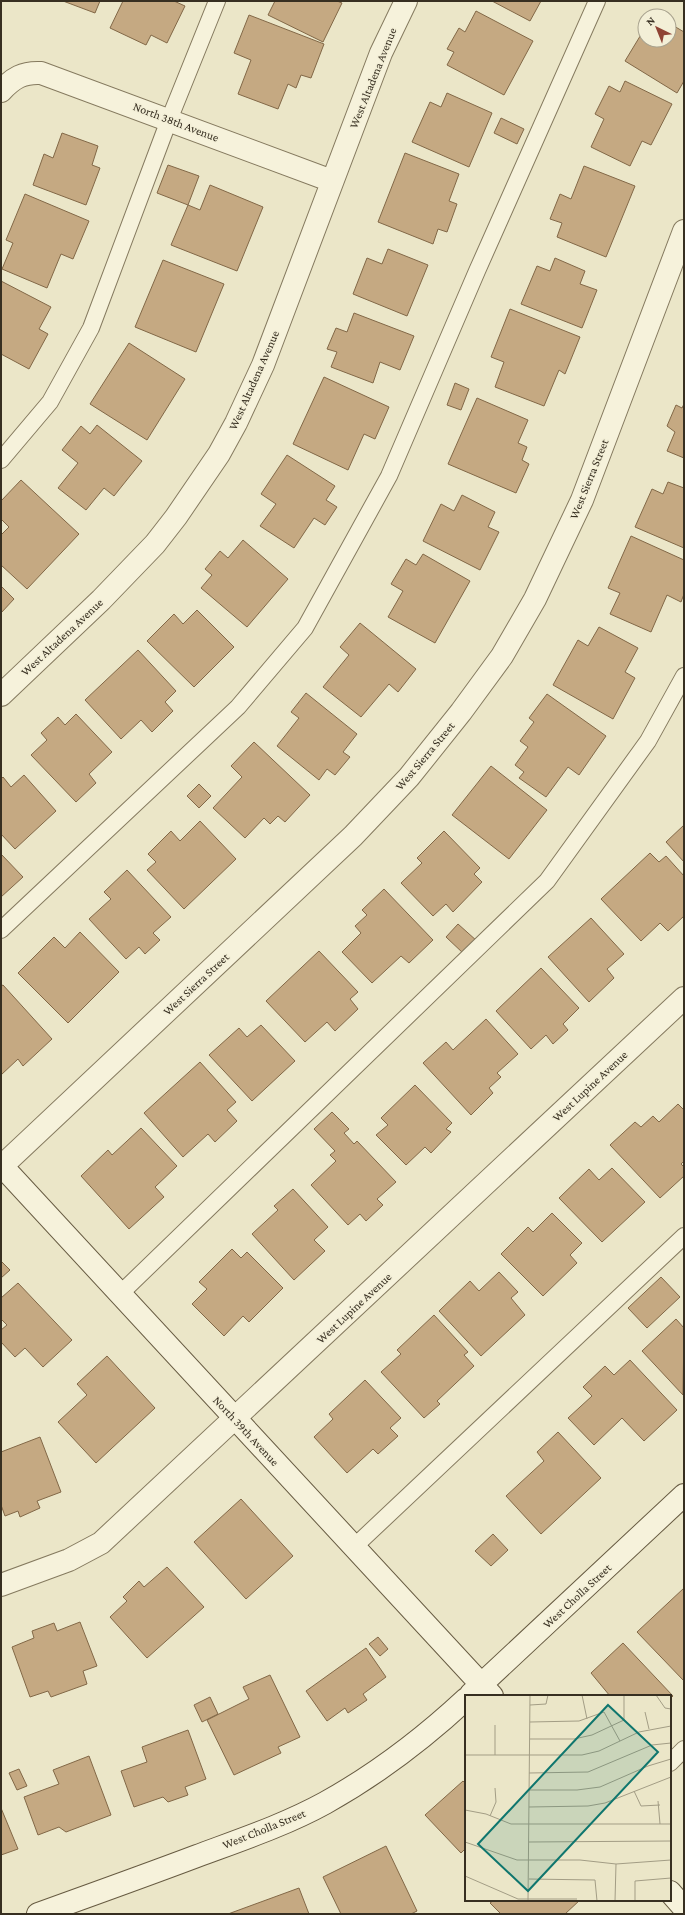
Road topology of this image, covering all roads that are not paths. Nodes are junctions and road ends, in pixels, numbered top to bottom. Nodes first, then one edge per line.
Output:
1 (217, 1) edge
2 (406, 1) edge
3 (597, 1) edge
4 (1, 91) edge
5 (170, 120) junction
6 (332, 181) junction
7 (684, 231) edge
8 (1, 460) edge
9 (684, 676) edge
10 (1, 695) edge
11 (1, 930) edge
12 (684, 998) edge
13 (1, 1165) edge
14 (684, 1236) edge
15 (120, 1294) junction
16 (235, 1419) junction
17 (684, 1495) edge
18 (354, 1547) junction
19 (1, 1585) edge
20 (477, 1694) edge
21 (465, 1704) edge
22 (684, 1750) edge
23 (671, 1762) edge
24 (671, 1893) edge
25 (684, 1908) edge
26 (38, 1914) edge

1 - 5 lane
2 - 6 street, West Altadena Avenue
3 - 11 lane
4 - 5 street, North 38th Avenue
5 - 6 street, North 38th Avenue
5 - 8 lane
6 - 10 street, West Altadena Avenue
7 - 13 street, West Sierra Street
9 - 15 lane
12 - 16 street, West Lupine Avenue
13 - 15 street, North 39th Avenue
14 - 18 lane
15 - 16 street, North 39th Avenue
16 - 18 street, North 39th Avenue
16 - 19 street, West Lupine Avenue
17 - 20 street, West Cholla Street
18 - 20 street, North 39th Avenue
21 - 26 street, West Cholla Street
22 - 23 lane
24 - 25 street

